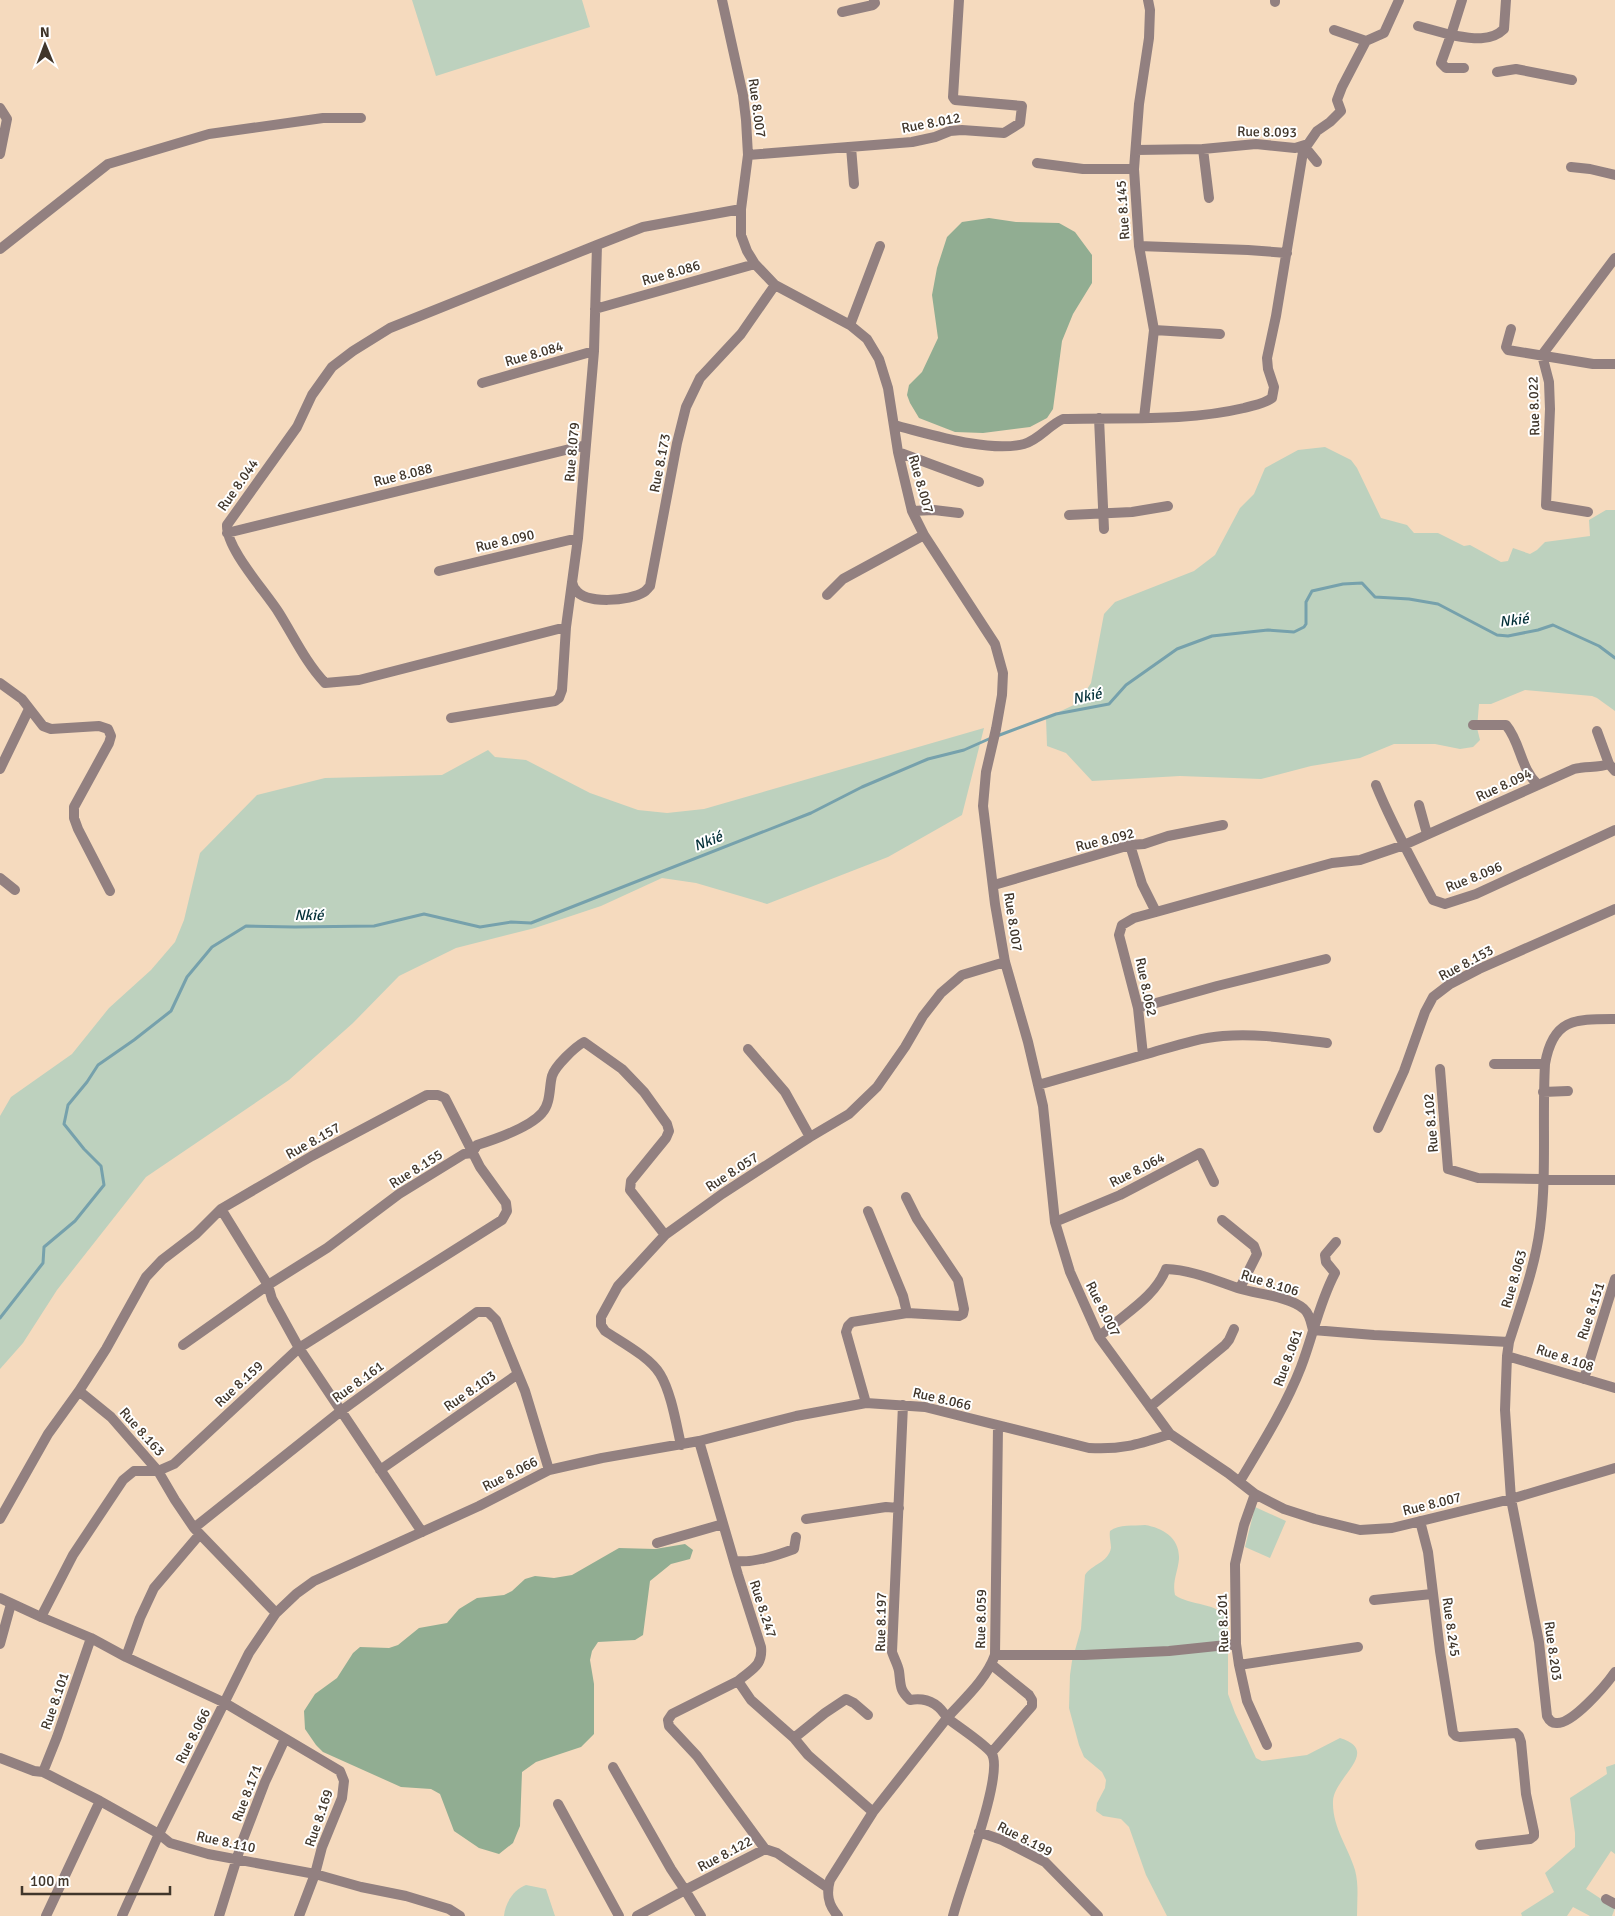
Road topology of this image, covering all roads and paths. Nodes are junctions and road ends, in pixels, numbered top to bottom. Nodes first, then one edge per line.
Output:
1 (722, 0) edge
2 (874, 0) edge
3 (959, 0) edge
4 (1148, 0) edge
5 (1399, 0) edge
6 (1462, 0) edge
7 (1506, 0) edge
8 (842, 12) dead end
9 (1418, 26) dead end
10 (1334, 30) dead end
11 (1451, 35) junction
12 (1366, 41) junction
13 (1464, 68) dead end
14 (1497, 72) dead end
15 (1572, 80) dead end
16 (0, 108) edge
17 (361, 118) dead end
18 (1304, 146) junction
19 (852, 148) junction
20 (1203, 149) junction
21 (1136, 150) junction
22 (0, 154) edge
23 (748, 155) junction
24 (1317, 162) dead end
25 (1037, 163) dead end
26 (1571, 167) dead end
27 (1134, 169) junction
28 (1615, 175) edge
29 (854, 184) dead end
30 (1209, 198) dead end
31 (741, 209) junction
32 (597, 245) junction
33 (880, 246) dead end
34 (1139, 246) junction
35 (0, 249) edge
36 (1287, 253) junction
37 (1615, 258) edge
38 (755, 264) junction
39 (775, 285) junction
40 (595, 309) junction
41 (850, 325) junction
42 (1511, 329) dead end
43 (1154, 330) junction
44 (1220, 334) dead end
45 (594, 351) junction
46 (1542, 355) junction
47 (1615, 364) edge
48 (482, 383) dead end
49 (1098, 418) junction
50 (1144, 418) junction
51 (894, 425) junction
52 (586, 445) junction
53 (898, 452) junction
54 (979, 482) dead end
55 (1168, 506) dead end
56 (912, 511) junction
57 (1588, 512) dead end
58 (959, 513) dead end
59 (1105, 513) junction
60 (1069, 515) dead end
61 (1104, 529) dead end
62 (227, 533) junction
63 (924, 536) junction
64 (578, 538) junction
65 (439, 571) dead end
66 (572, 582) junction
67 (827, 595) dead end
68 (566, 627) junction
69 (0, 683) edge
70 (29, 709) junction
71 (451, 718) dead end
72 (1473, 725) dead end
73 (1597, 731) dead end
74 (1612, 767) edge
75 (0, 769) edge
76 (1376, 784) dead end
77 (1538, 785) junction
78 (1419, 805) dead end
79 (1223, 824) dead end
80 (1615, 830) edge
81 (1427, 834) junction
82 (1130, 845) junction
83 (1404, 845) junction
84 (0, 878) edge
85 (994, 885) junction
86 (15, 890) dead end
87 (110, 891) dead end
88 (1615, 909) edge
89 (1156, 912) junction
90 (1326, 959) dead end
91 (1005, 962) junction
92 (1138, 1008) junction
93 (1615, 1019) edge
94 (1328, 1043) dead end
95 (748, 1049) dead end
96 (1143, 1055) junction
97 (1494, 1064) dead end
98 (1544, 1064) junction
99 (1440, 1069) dead end
100 (1038, 1085) junction
101 (1568, 1091) dead end
102 (1543, 1092) junction
103 (1378, 1128) dead end
104 (810, 1137) junction
105 (472, 1153) junction
106 (1543, 1180) junction
107 (1615, 1180) edge
108 (1214, 1182) dead end
109 (906, 1197) dead end
110 (221, 1208) junction
111 (868, 1211) dead end
112 (1222, 1220) dead end
113 (1055, 1222) junction
114 (665, 1235) junction
115 (1336, 1242) dead end
116 (1615, 1279) edge
117 (268, 1286) junction
118 (1240, 1288) junction
119 (1604, 1312) junction
120 (907, 1313) junction
121 (1615, 1315) edge
122 (1234, 1329) dead end
123 (1313, 1330) junction
124 (1100, 1337) junction
125 (1510, 1342) junction
126 (183, 1345) dead end
127 (299, 1348) junction
128 (1507, 1356) junction
129 (518, 1374) junction
130 (1584, 1379) junction
131 (1615, 1388) edge
132 (79, 1391) junction
133 (866, 1403) junction
134 (903, 1404) junction
135 (1150, 1407) junction
136 (341, 1411) junction
137 (998, 1426) junction
138 (1170, 1434) junction
139 (699, 1441) junction
140 (681, 1445) junction
141 (1615, 1468) edge
142 (380, 1470) junction
143 (549, 1470) junction
144 (158, 1471) junction
145 (1240, 1481) junction
146 (1255, 1494) junction
147 (1510, 1499) junction
148 (898, 1508) junction
149 (0, 1519) edge
150 (806, 1519) dead end
151 (1420, 1521) junction
152 (723, 1524) junction
153 (197, 1531) junction
154 (422, 1532) junction
155 (796, 1537) dead end
156 (657, 1543) dead end
157 (734, 1561) junction
158 (1432, 1594) junction
159 (0, 1598) edge
160 (1374, 1600) dead end
161 (11, 1604) junction
162 (276, 1613) junction
163 (41, 1617) junction
164 (91, 1638) junction
165 (0, 1644) edge
166 (1236, 1644) junction
167 (1358, 1647) dead end
168 (126, 1657) junction
169 (993, 1660) junction
170 (1239, 1665) junction
171 (1615, 1672) edge
172 (738, 1681) junction
173 (225, 1703) junction
174 (868, 1715) dead end
175 (947, 1718) junction
176 (794, 1738) junction
177 (285, 1739) junction
178 (1267, 1745) dead end
179 (992, 1752) junction
180 (0, 1758) edge
181 (613, 1767) dead end
182 (43, 1772) junction
183 (100, 1801) junction
184 (558, 1804) dead end
185 (873, 1812) junction
186 (979, 1832) junction
187 (159, 1834) junction
188 (1480, 1845) dead end
189 (765, 1849) junction
190 (238, 1860) junction
191 (315, 1874) junction
192 (828, 1888) junction
193 (685, 1890) junction
194 (46, 1916) edge
195 (122, 1916) edge
196 (219, 1916) edge
197 (299, 1916) edge
198 (460, 1916) edge
199 (619, 1916) edge
200 (637, 1916) edge
201 (701, 1916) edge
202 (838, 1916) edge
203 (952, 1916) edge
204 (1098, 1916) edge

1 - 23 street, Rue 8.007
2 - 8 street
3 - 19 street, Rue 8.012
4 - 21 street, Rue 8.145
5 - 12 street
6 - 11 street
7 - 11 street
9 - 11 street
10 - 12 street
11 - 13 street
12 - 18 street, Rue 8.093
14 - 15 street
16 - 22 street
17 - 35 street
18 - 20 street, Rue 8.093
18 - 24 street
18 - 36 street
19 - 23 street, Rue 8.012
19 - 29 street
20 - 21 street, Rue 8.093
20 - 30 street
21 - 27 street, Rue 8.145
23 - 31 street, Rue 8.007
25 - 27 street
26 - 28 street
27 - 34 street, Rue 8.145
31 - 32 street
31 - 38 street, Rue 8.007
32 - 40 street, Rue 8.079
32 - 62 street, Rue 8.044
33 - 41 street
34 - 36 street
34 - 43 street, Rue 8.145
36 - 50 street
37 - 46 street
38 - 39 street, Rue 8.007
38 - 40 street, Rue 8.086
39 - 41 street, Rue 8.007
39 - 66 street, Rue 8.173
40 - 45 street, Rue 8.079
41 - 51 street, Rue 8.007
42 - 46 street
43 - 44 street
43 - 50 street, Rue 8.145
45 - 48 street, Rue 8.084
45 - 52 street, Rue 8.079
46 - 47 street
46 - 57 street, Rue 8.022
49 - 50 street
49 - 51 street
49 - 59 street
51 - 53 street, Rue 8.007
52 - 62 street, Rue 8.088
52 - 64 street, Rue 8.079
53 - 54 street
53 - 56 street, Rue 8.007
55 - 59 street
56 - 58 street
56 - 63 street, Rue 8.007
59 - 60 street
59 - 61 street
62 - 68 street, Rue 8.044
63 - 67 street
63 - 85 street, Rue 8.007
64 - 65 street, Rue 8.090
64 - 66 street, Rue 8.079
66 - 68 street, Rue 8.079
68 - 71 street, Rue 8.079
69 - 70 street
70 - 75 street
70 - 87 street
72 - 77 street
73 - 74 street
74 - 77 street, Rue 8.094
76 - 83 street, Rue 8.096
77 - 81 street, Rue 8.094
78 - 81 street
79 - 82 street, Rue 8.092
80 - 83 street, Rue 8.096
81 - 83 street, Rue 8.094
82 - 85 street, Rue 8.092
82 - 89 street
83 - 89 street, Rue 8.094
84 - 86 street
85 - 91 street, Rue 8.007
88 - 103 street, Rue 8.153
89 - 92 street, Rue 8.062
90 - 92 street
91 - 100 street, Rue 8.007
91 - 104 street, Rue 8.057
92 - 96 street, Rue 8.062
93 - 98 street, Rue 8.063
94 - 96 street
95 - 104 street
96 - 100 street
97 - 98 street
98 - 102 street, Rue 8.063
99 - 106 street, Rue 8.102
100 - 113 street, Rue 8.007
101 - 102 street
102 - 106 street, Rue 8.063
104 - 114 street, Rue 8.057
105 - 110 street, Rue 8.157
105 - 114 street, Rue 8.155
105 - 117 street, Rue 8.155
105 - 127 street, Rue 8.159
106 - 107 street
106 - 125 street, Rue 8.063
108 - 113 street, Rue 8.064
109 - 120 street
110 - 117 street
110 - 132 street
111 - 120 street
112 - 118 street
113 - 124 street, Rue 8.007
114 - 140 street, Rue 8.057
115 - 123 street, Rue 8.061
116 - 119 street, Rue 8.151
117 - 126 street, Rue 8.155
117 - 127 street
118 - 123 street, Rue 8.106
118 - 124 street, Rue 8.106
119 - 121 street
119 - 130 street, Rue 8.151
120 - 133 street
122 - 135 street
123 - 125 street
123 - 145 street, Rue 8.061
124 - 135 street, Rue 8.007
125 - 128 street, Rue 8.063
127 - 136 street
127 - 144 street, Rue 8.159
128 - 130 street, Rue 8.108
128 - 147 street, Rue 8.063
129 - 136 street, Rue 8.161
129 - 142 street, Rue 8.103
129 - 143 street, Rue 8.103
130 - 131 street, Rue 8.108
132 - 144 street, Rue 8.163
132 - 149 street
133 - 134 street, Rue 8.066
133 - 139 street, Rue 8.066
134 - 137 street, Rue 8.066
134 - 148 street, Rue 8.197
135 - 138 street, Rue 8.007
136 - 142 street
136 - 153 street, Rue 8.161
137 - 138 street, Rue 8.066
137 - 169 street, Rue 8.059
138 - 145 street, Rue 8.007
139 - 140 street, Rue 8.066
139 - 152 street, Rue 8.247
140 - 143 street, Rue 8.066
141 - 147 street, Rue 8.007
142 - 154 street
143 - 154 street, Rue 8.066
144 - 153 street, Rue 8.163
144 - 163 street, Rue 8.159
145 - 146 street, Rue 8.007
146 - 151 street, Rue 8.007
146 - 166 street, Rue 8.201
147 - 151 street, Rue 8.007
147 - 171 street, Rue 8.203
148 - 150 street
148 - 175 street, Rue 8.197
151 - 158 street, Rue 8.245
152 - 156 street
152 - 157 street, Rue 8.247
153 - 162 street, Rue 8.163
153 - 168 street, Rue 8.161
154 - 162 street, Rue 8.066
155 - 157 street
157 - 172 street, Rue 8.247
158 - 160 street
158 - 188 street, Rue 8.245
159 - 161 street
161 - 163 street
161 - 165 street
162 - 173 street, Rue 8.066
163 - 164 street
164 - 168 street
164 - 182 street, Rue 8.101
166 - 169 street
166 - 170 street, Rue 8.201
167 - 170 street, Rue 8.201
168 - 173 street
169 - 175 street, Rue 8.059
169 - 179 street
170 - 178 street
172 - 176 street
172 - 189 street
173 - 177 street, Rue 8.169
173 - 187 street, Rue 8.066
174 - 176 street
175 - 179 street
175 - 185 street
176 - 185 street
177 - 190 street, Rue 8.171
177 - 191 street, Rue 8.169
179 - 186 street
180 - 182 street, Rue 8.110
181 - 193 street
182 - 183 street, Rue 8.110
183 - 187 street, Rue 8.110
183 - 194 street
184 - 199 street
185 - 192 street
186 - 203 street
186 - 204 street, Rue 8.199
187 - 190 street, Rue 8.110
187 - 195 street, Rue 8.066
189 - 192 street, Rue 8.122
189 - 193 street, Rue 8.122
190 - 191 street, Rue 8.110
190 - 196 street, Rue 8.171
191 - 197 street, Rue 8.169
191 - 198 street, Rue 8.110
192 - 202 street
193 - 200 street, Rue 8.122
193 - 201 street

